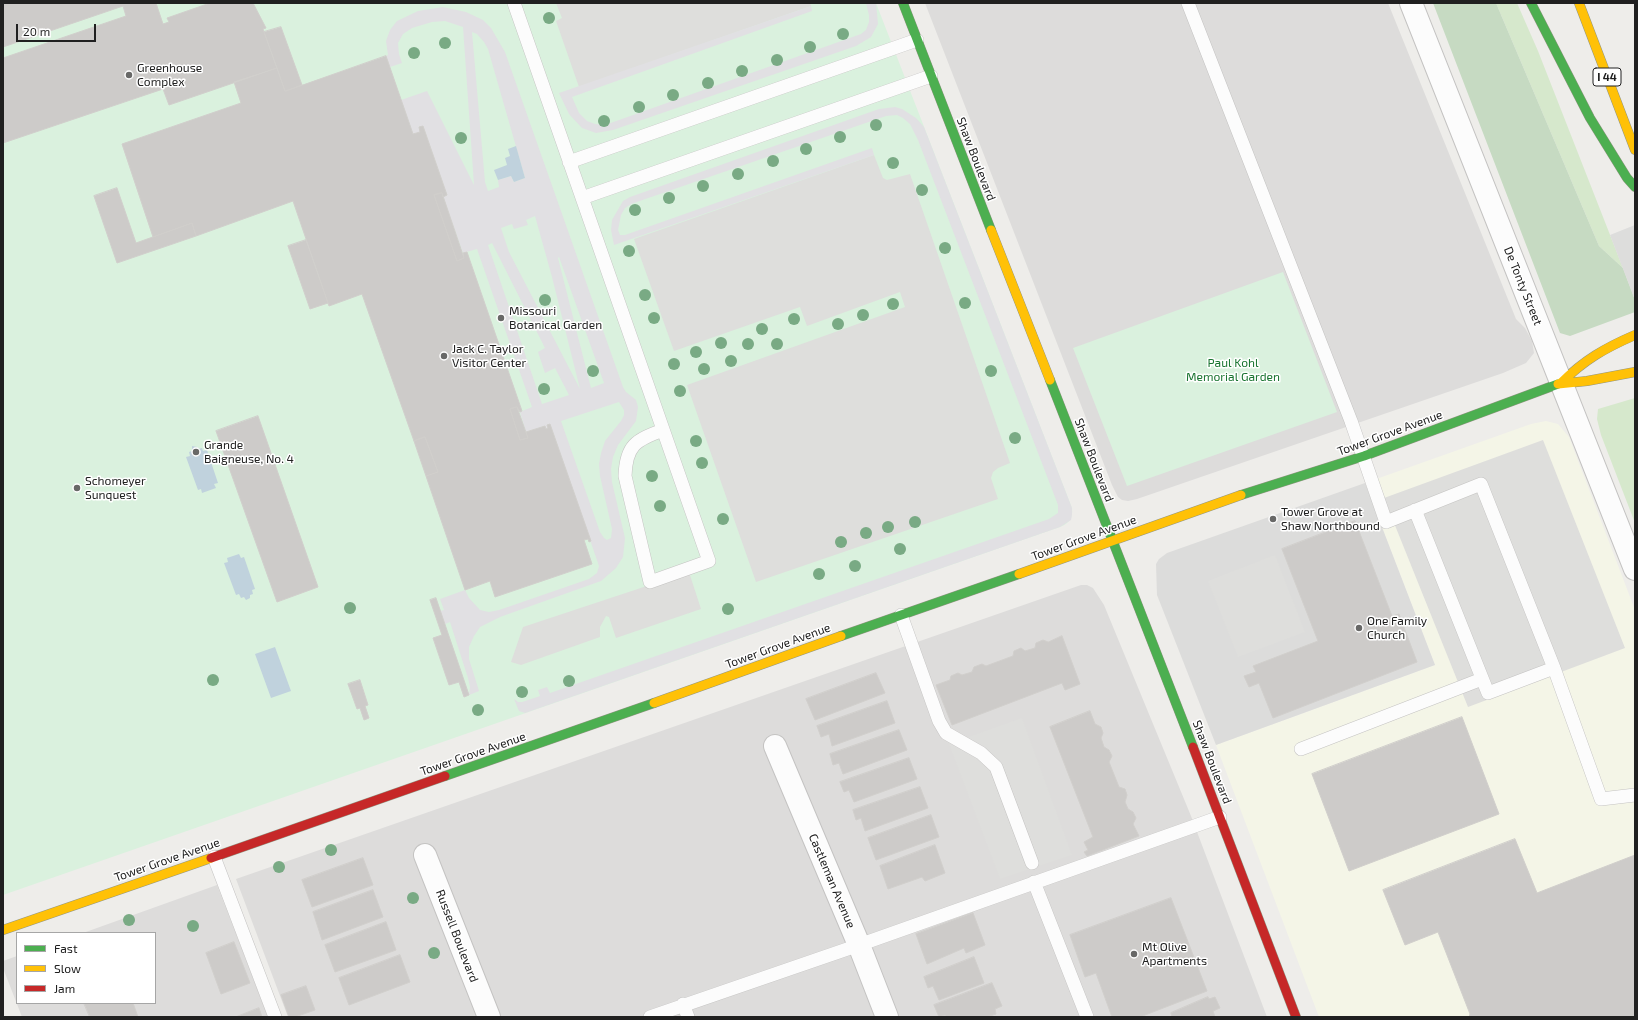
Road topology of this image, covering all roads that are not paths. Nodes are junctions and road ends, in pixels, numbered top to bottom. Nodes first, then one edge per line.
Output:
1 (514, 3) edge
2 (903, 3) edge
3 (1188, 3) edge
4 (1411, 3) edge
5 (1531, 3) edge
6 (1579, 3) edge
7 (917, 40) junction
8 (931, 76) junction
9 (1635, 150) edge
10 (569, 162) junction
11 (1635, 187) edge
12 (582, 198) junction
13 (1635, 335) edge
14 (1635, 372) edge
15 (1561, 383) junction
16 (663, 430) junction
17 (1364, 456) junction
18 (1416, 510) junction
19 (1112, 541) junction
20 (1635, 569) edge
21 (901, 615) junction
22 (1554, 668) junction
23 (1482, 679) junction
24 (775, 746) dead end
25 (1301, 749) dead end
26 (1635, 795) edge
27 (1220, 817) junction
28 (425, 855) dead end
29 (214, 857) junction
30 (1032, 863) dead end
31 (1034, 882) junction
32 (3, 930) edge
33 (859, 945) junction
34 (683, 1004) junction
35 (275, 1017) edge
36 (489, 1017) edge
37 (650, 1017) edge
38 (688, 1017) edge
39 (887, 1017) edge
40 (1087, 1017) edge
41 (1296, 1017) edge

1 - 10 lane
2 - 7 main road, Shaw Boulevard
3 - 17 lane
4 - 15 street, De Tonty Street
5 - 11 main road
6 - 9 main road, I 44
7 - 8 main road, Shaw Boulevard
7 - 10 lane
8 - 12 lane
8 - 19 main road, Shaw Boulevard
10 - 12 lane
12 - 16 lane
13 - 15 main road, Tower Grove Avenue
14 - 15 main road, Tower Grove Avenue
15 - 17 main road, Tower Grove Avenue
15 - 20 street, De Tonty Street
16 - 16 lane
17 - 18 lane
17 - 19 main road, Tower Grove Avenue
18 - 22 lane
18 - 23 lane
19 - 21 main road, Tower Grove Avenue
19 - 27 main road, Shaw Boulevard
21 - 29 main road, Tower Grove Avenue
21 - 30 lane
22 - 23 lane
22 - 26 lane
23 - 25 lane
24 - 33 street, Castleman Avenue
27 - 31 lane
27 - 41 main road, Shaw Boulevard
28 - 36 street, Russell Boulevard
29 - 32 main road, Tower Grove Avenue
29 - 35 lane
31 - 33 lane
31 - 40 lane
33 - 34 lane
33 - 39 street, Castleman Avenue
34 - 37 lane
34 - 38 lane

